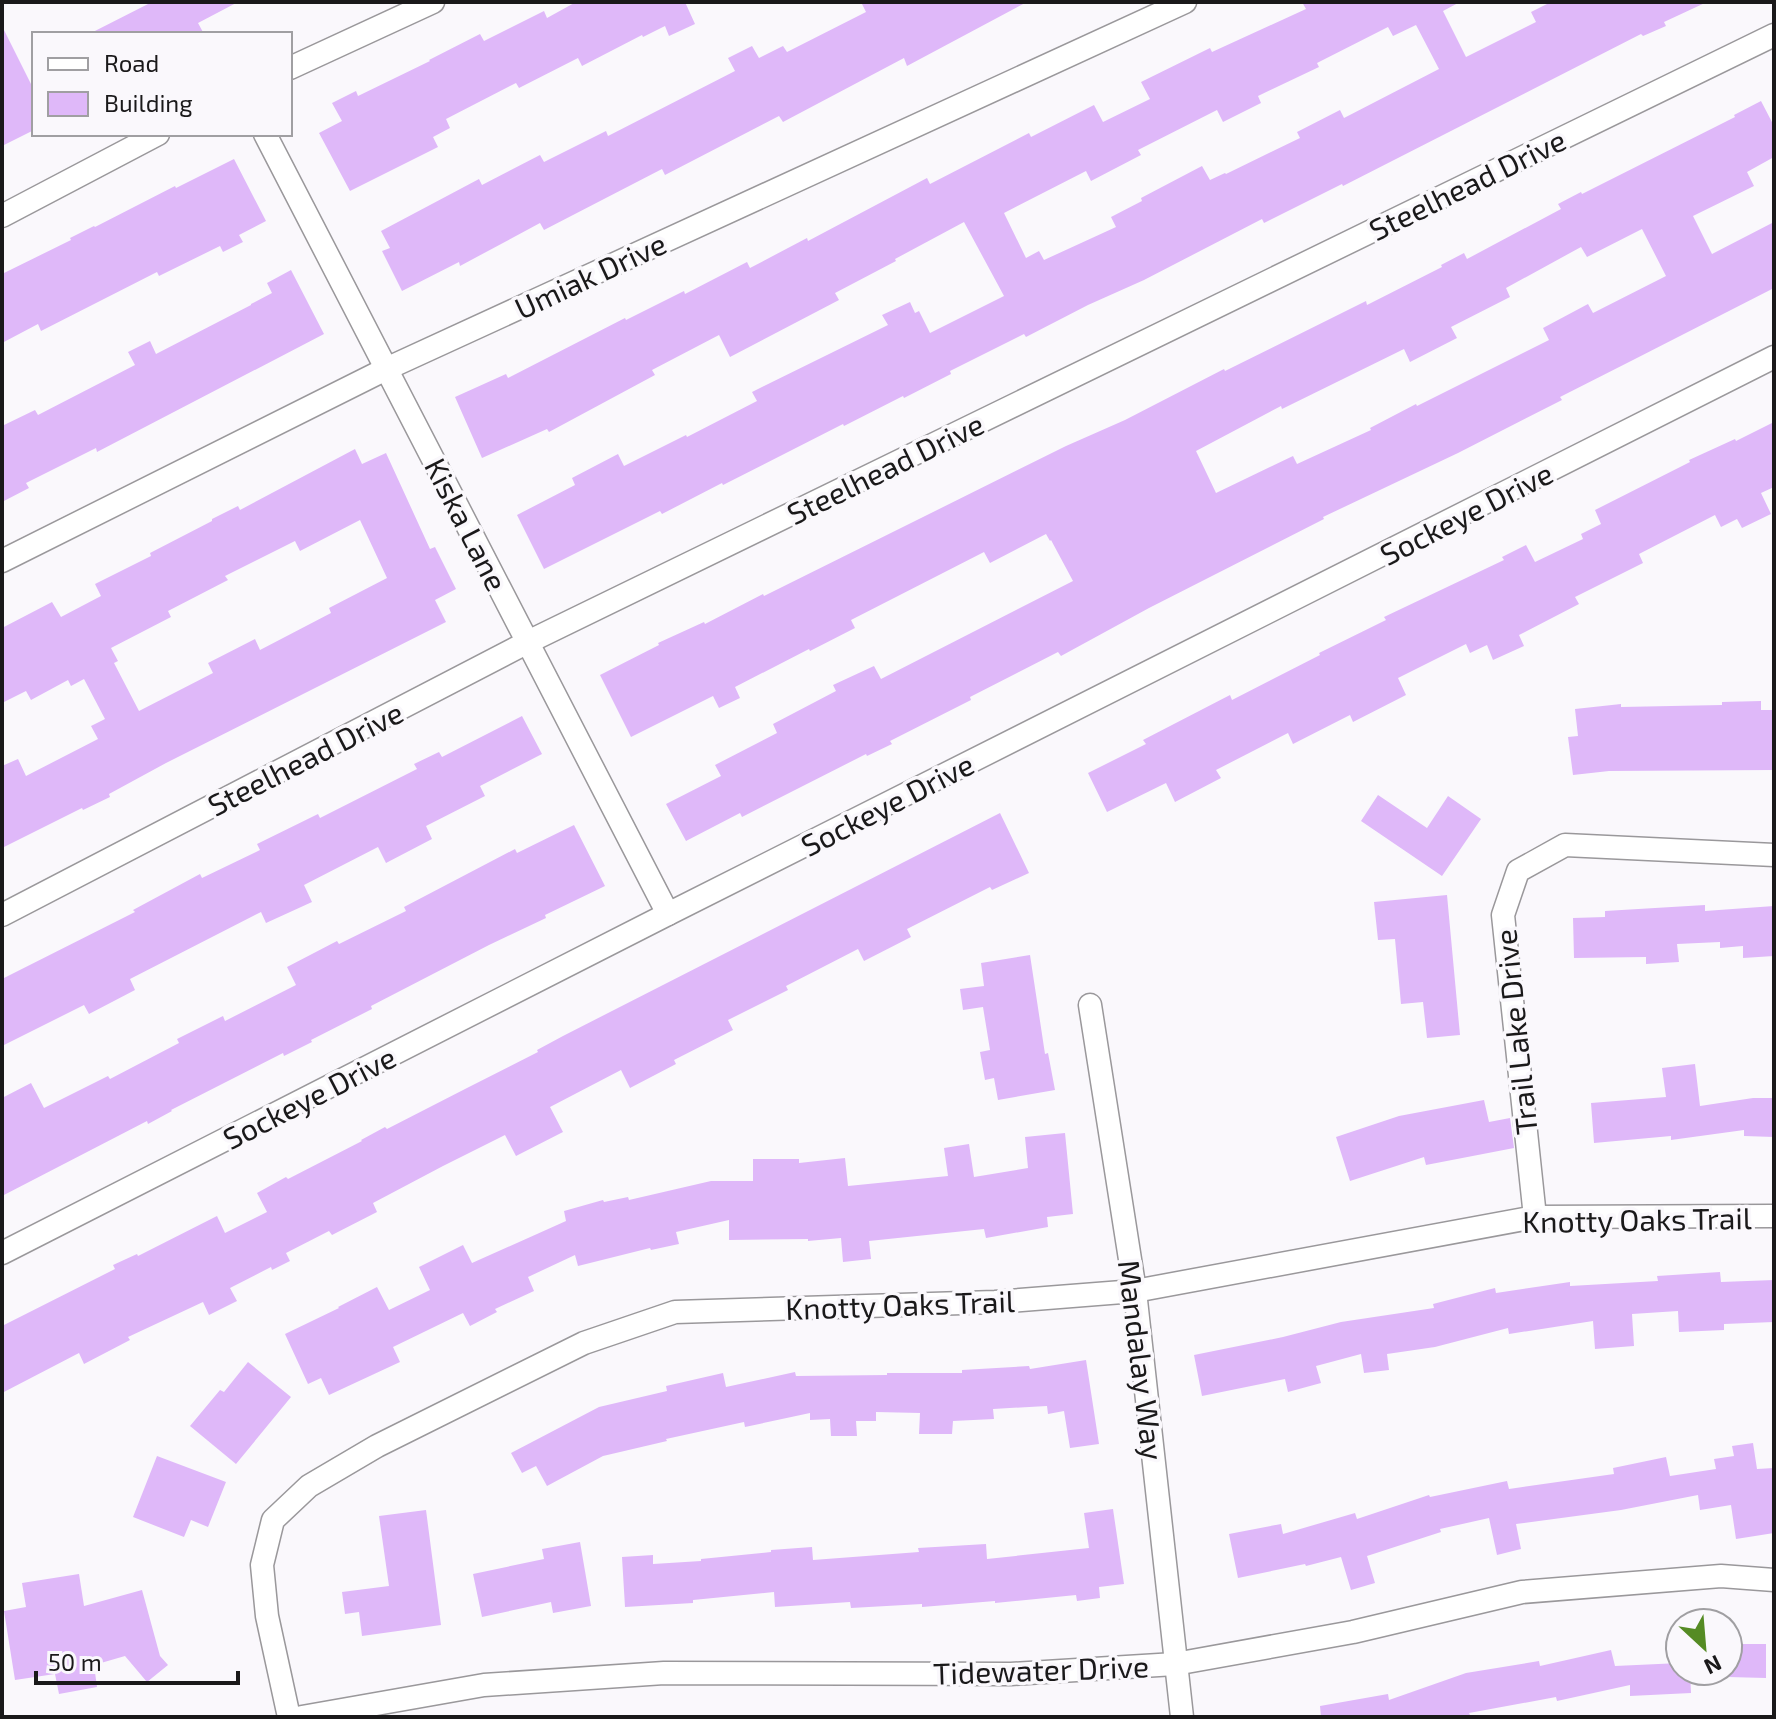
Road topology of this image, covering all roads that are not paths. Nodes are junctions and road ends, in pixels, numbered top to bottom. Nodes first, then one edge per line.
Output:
1 (433, 2) edge
2 (1185, 2) edge
3 (1774, 35) edge
4 (292, 67) edge
5 (154, 136) edge
6 (266, 136) edge
7 (2, 216) edge
8 (1774, 357) edge
9 (386, 369) junction
10 (2, 561) edge
11 (528, 642) junction
12 (1774, 855) edge
13 (668, 914) junction
14 (2, 915) edge
15 (1090, 1005) dead end
16 (1774, 1216) edge
17 (1535, 1217) junction
18 (2, 1253) edge
19 (1135, 1291) junction
20 (1774, 1580) edge
21 (1175, 1664) junction
22 (289, 1717) edge
23 (302, 1717) edge
24 (1182, 1717) edge

1 - 4 street
2 - 9 street, Umiak Drive
3 - 11 street, Steelhead Drive
5 - 7 street
6 - 9 street, Kiska Lane
8 - 13 street, Sockeye Drive
9 - 10 street, Umiak Drive
9 - 11 street, Kiska Lane
11 - 13 street, Kiska Lane
11 - 14 street, Steelhead Drive
12 - 17 street, Trail Lake Drive
13 - 18 street, Sockeye Drive
15 - 19 street, Mandalay Way
16 - 17 street, Knotty Oaks Trail
17 - 19 street, Knotty Oaks Trail
19 - 21 street, Mandalay Way
19 - 22 street, Knotty Oaks Trail
20 - 21 street, Tidewater Drive
21 - 23 street, Tidewater Drive
21 - 24 street, Mandalay Way

